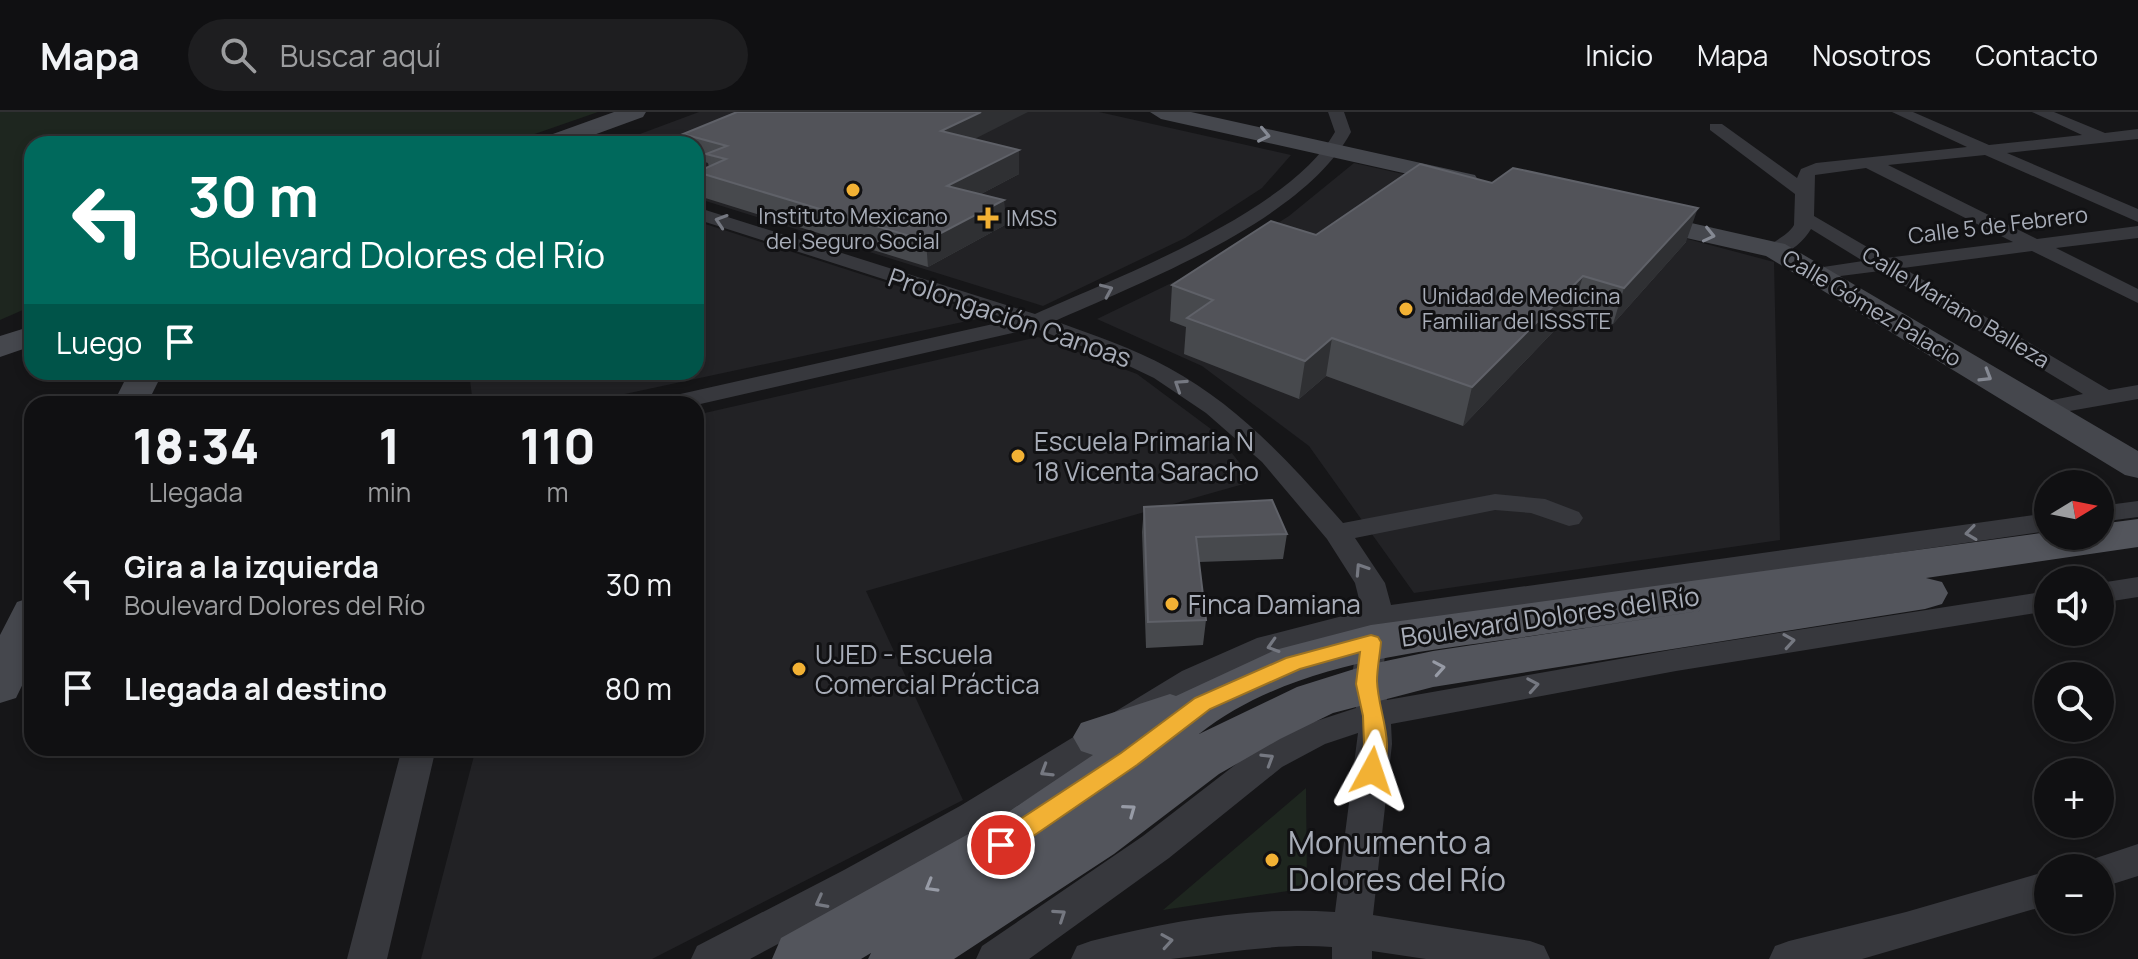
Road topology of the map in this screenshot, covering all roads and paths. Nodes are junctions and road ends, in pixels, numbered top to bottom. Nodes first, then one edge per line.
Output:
1 (1161, 112) edge
2 (1336, 112) edge
3 (1900, 112) edge
4 (2040, 112) edge
5 (645, 115) edge
6 (1716, 127) dead end
7 (2138, 134) edge
8 (574, 136) edge
9 (601, 136) edge
10 (2103, 137) junction
11 (1984, 149) junction
12 (1333, 150) junction
13 (2138, 152) edge
14 (1867, 162) junction
15 (1486, 185) edge
16 (1802, 190) junction
17 (1609, 212) edge
18 (704, 216) edge
19 (2138, 216) edge
20 (1807, 219) junction
21 (2138, 232) edge
22 (2033, 245) junction
23 (1775, 250) junction
24 (1882, 263) junction
25 (1817, 273) junction
26 (2138, 297) edge
27 (1036, 321) junction
28 (24, 338) edge
29 (0, 347) edge
30 (24, 355) edge
31 (0, 363) edge
32 (2138, 392) edge
33 (703, 396) edge
34 (2104, 397) junction
35 (2041, 409) junction
36 (2138, 467) edge
37 (2138, 509) edge
38 (2114, 512) edge
39 (1569, 518) dead end
40 (2034, 525) edge
41 (1337, 533) junction
42 (2138, 533) edge
43 (2138, 561) edge
44 (2138, 587) edge
45 (2114, 591) edge
46 (2034, 603) edge
47 (24, 630) edge
48 (1373, 665) junction
49 (0, 686) edge
50 (1202, 704) junction
51 (1100, 737) junction
52 (417, 756) edge
53 (2138, 860) edge
54 (2114, 868) edge
55 (2034, 892) edge
56 (1352, 945) edge
57 (1462, 952) edge
58 (367, 959) edge
59 (711, 959) edge
60 (804, 959) edge
61 (900, 959) edge
62 (996, 959) edge
63 (1091, 959) edge
64 (1530, 959) edge
65 (1789, 959) edge

1 -> 12 street
2 - 12 street
3 - 11 street
4 - 10 street
5 - 8 street
5 - 9 street
6 - 16 street
7 - 10 street
10 - 11 street
10 - 13 street
11 - 14 street
11 - 19 street
12 - 15 street
27 -> 12 street
14 - 16 street
14 - 22 street
16 - 20 street
17 -> 23 street, Calle Gómez Palacio
27 -> 18 street, Prolongación Canoas
20 - 23 street
20 - 24 street, Calle Mariano Balleza
21 - 22 street, Calle 5 de Febrero
22 - 24 street, Calle 5 de Febrero
22 - 26 street
23 - 25 street, Calle Gómez Palacio
24 - 25 street, Calle 5 de Febrero
24 - 34 street, Calle Mariano Balleza
25 -> 35 street, Calle Gómez Palacio
27 - 33 street
41 -> 27 street, Prolongación Canoas
28 - 29 street
30 - 31 street
32 - 34 street
34 - 35 street
35 - 36 street, Calle Gómez Palacio
37 - 38 street
39 - 41 street
40 -> 48 street
48 -> 41 street, Prolongación Canoas
42 - 48 main road, Boulevard Dolores del Río
48 -> 43 main road, Boulevard Dolores del Río
44 - 45 street
48 -> 46 street
47 - 49 street
48 - 50 main road, Boulevard Dolores del Río
48 -> 51 street
48 - 56 street, Prolongación Canoas
61 -> 48 main road, Boulevard Dolores del Río
62 -> 48 street
50 - 51 main road
50 -> 60 main road, Boulevard Dolores del Río
51 -> 59 street
52 - 58 street
53 - 54 street
55 - 65 street
56 - 57 street
63 -> 56 street
57 - 64 street

